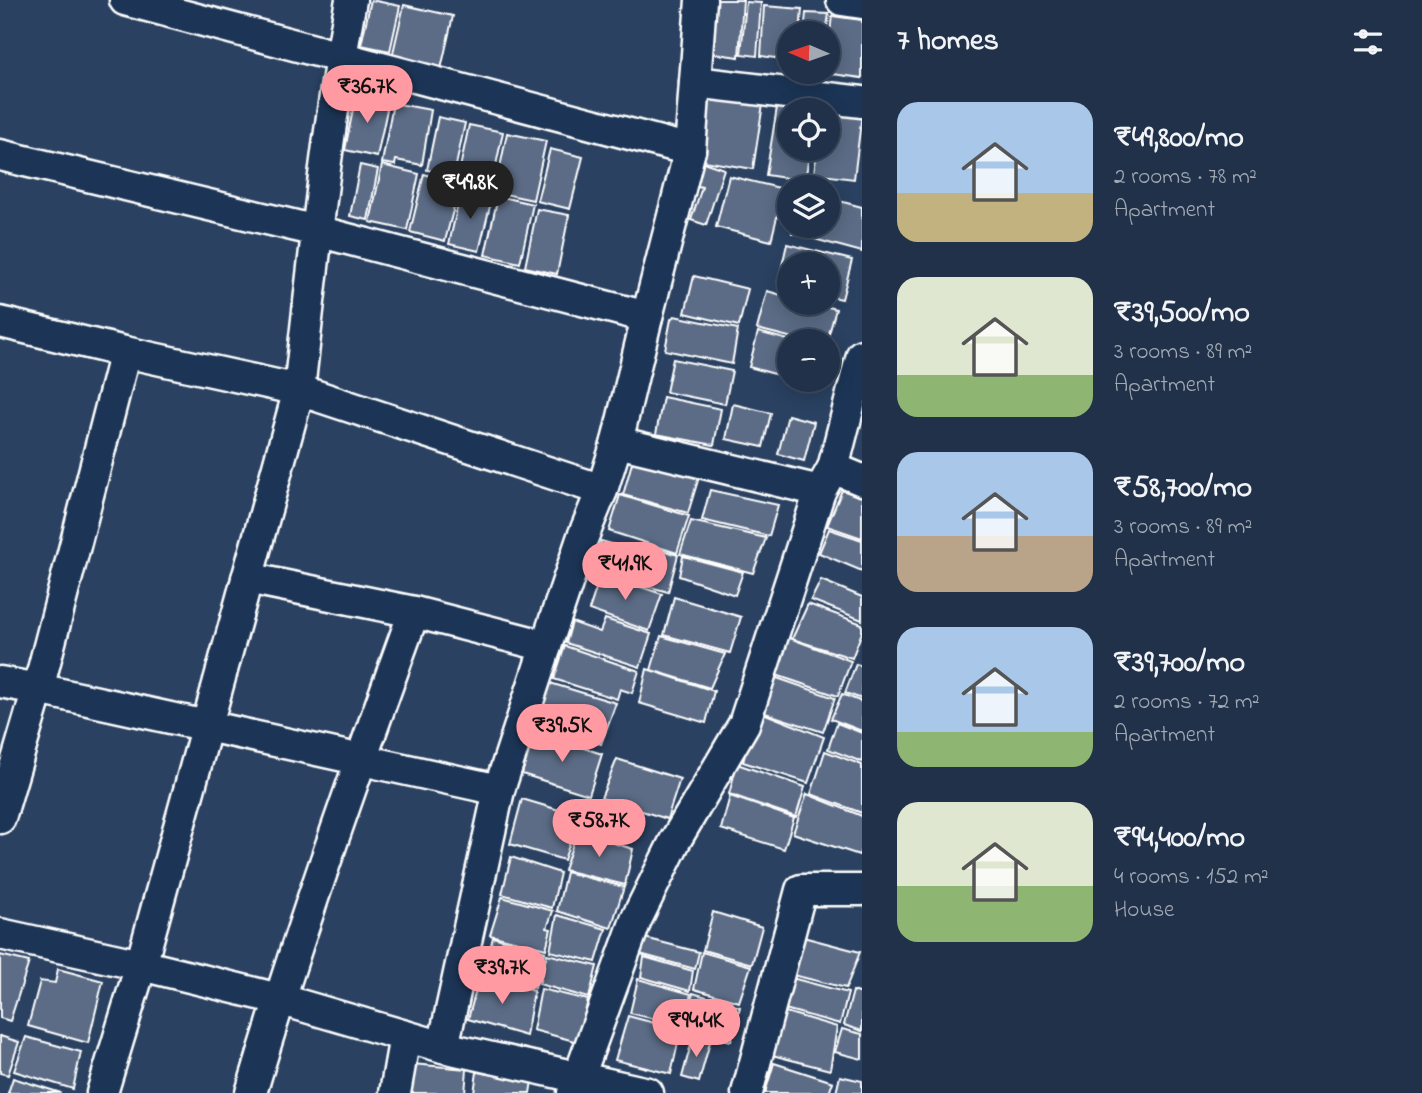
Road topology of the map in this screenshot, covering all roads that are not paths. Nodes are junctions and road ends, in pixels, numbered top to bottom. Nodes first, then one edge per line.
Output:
1 (125, 0) edge
2 (351, 0) edge
3 (701, 0) edge
4 (842, 0) edge
5 (862, 3) edge
6 (340, 57) junction
7 (695, 82) junction
8 (862, 102) edge
9 (690, 150) junction
10 (0, 155) edge
11 (317, 231) junction
12 (647, 317) junction
13 (0, 323) edge
14 (125, 352) junction
15 (862, 355) edge
16 (299, 390) junction
17 (617, 442) junction
18 (826, 480) junction
19 (862, 480) edge
20 (602, 490) junction
21 (247, 579) junction
22 (414, 612) junction
23 (546, 646) junction
24 (0, 682) edge
25 (38, 689) junction
26 (206, 726) junction
27 (360, 761) junction
28 (499, 790) junction
29 (0, 818) edge
30 (862, 890) edge
31 (0, 933) edge
32 (141, 965) junction
33 (279, 999) junction
34 (405, 1035) junction
35 (443, 1047) junction
36 (576, 1085) edge
37 (102, 1093) edge
38 (251, 1093) edge
39 (395, 1093) edge
40 (648, 1093) edge
41 (747, 1093) edge

1 - 6 street
2 - 6 street
3 - 7 street
4 - 5 street
6 - 9 street
6 - 11 street
7 - 8 street
7 - 9 street
9 - 12 street
10 - 11 street
11 - 12 street
11 - 16 street
12 - 17 street
13 - 14 street
14 - 16 street
14 - 25 street
15 - 18 street
16 - 20 street
16 - 21 street
17 - 18 street
17 - 20 street
18 - 19 street
18 - 36 street
20 - 23 street
21 - 22 street
21 - 26 street
22 - 23 street
22 - 27 street
23 - 28 street
24 - 25 street
25 - 26 street
25 - 29 street
26 - 27 street
26 - 32 street
27 - 28 street
27 - 33 street
28 - 35 street
30 - 41 street
31 - 32 street
32 - 33 street
32 - 37 street
33 - 34 street
33 - 38 street
34 - 35 street
34 - 39 street
35 - 36 street
36 - 40 street

